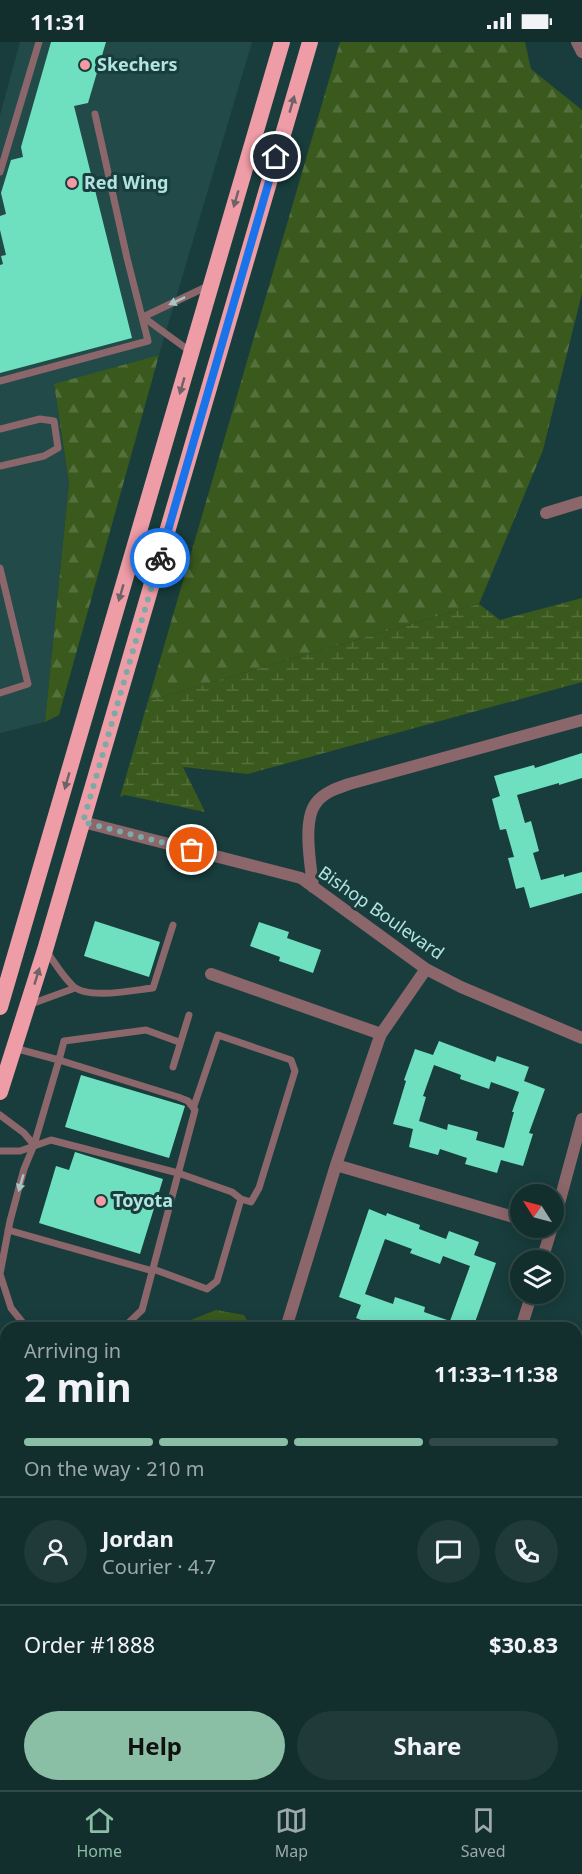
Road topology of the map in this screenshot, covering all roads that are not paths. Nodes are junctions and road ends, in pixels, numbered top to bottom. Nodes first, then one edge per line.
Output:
1 (39, 42) edge
2 (282, 42) edge
3 (310, 42) edge
4 (577, 42) edge
5 (582, 52) edge
6 (95, 114) dead end
7 (0, 172) edge
8 (211, 285) junction
9 (142, 317) junction
10 (192, 352) junction
11 (0, 381) edge
12 (0, 429) edge
13 (0, 466) edge
14 (582, 502) edge
15 (546, 513) dead end
16 (0, 568) edge
17 (0, 693) edge
18 (582, 720) edge
19 (83, 822) junction
20 (313, 887) junction
21 (173, 925) dead end
22 (45, 950) junction
23 (426, 969) junction
24 (211, 974) dead end
25 (75, 988) junction
26 (28, 1004) junction
27 (0, 1007) edge
28 (189, 1015) dead end
29 (381, 1034) junction
30 (582, 1038) edge
31 (179, 1042) junction
32 (14, 1048) junction
33 (58, 1060) junction
34 (173, 1067) dead end
35 (0, 1092) edge
36 (194, 1106) junction
37 (0, 1115) edge
38 (582, 1119) edge
39 (34, 1145) junction
40 (0, 1151) edge
41 (336, 1165) junction
42 (178, 1173) junction
43 (563, 1184) edge
44 (241, 1199) junction
45 (510, 1217) edge
46 (8, 1230) junction
47 (153, 1270) junction
48 (0, 1274) edge
49 (529, 1304) edge
50 (22, 1322) edge
51 (129, 1322) edge
52 (288, 1322) edge
53 (523, 1322) edge

1 - 7 lane
2 -> 8 highway
19 -> 3 highway
4 - 5 street
6 - 9 lane
8 -> 9 lane
8 - 10 highway
9 - 10 lane
9 - 11 lane
10 -> 27 highway
12 - 13 lane
14 - 15 street
16 - 17 lane
18 - 20 street
19 - 20 street, Bishop Boulevard
19 - 22 highway
20 - 23 street, Bishop Boulevard
21 - 25 lane
22 - 25 lane
26 -> 22 highway
23 - 29 street
23 - 30 street, Bishop Boulevard
24 - 29 street
25 - 26 lane
26 - 32 highway
28 - 31 lane
29 - 41 street
31 - 33 lane
31 - 34 lane
32 - 33 lane
32 - 35 highway
33 - 36 lane
33 - 39 lane
36 - 42 lane
36 - 44 lane
37 - 39 lane
38 - 43 street
39 - 40 lane
39 - 42 lane
39 -> 46 lane
41 - 45 street
41 - 52 street
42 - 44 lane
42 - 47 lane
44 - 47 lane
46 - 47 lane
46 - 48 lane
47 - 51 lane
48 - 50 lane
49 - 53 street

